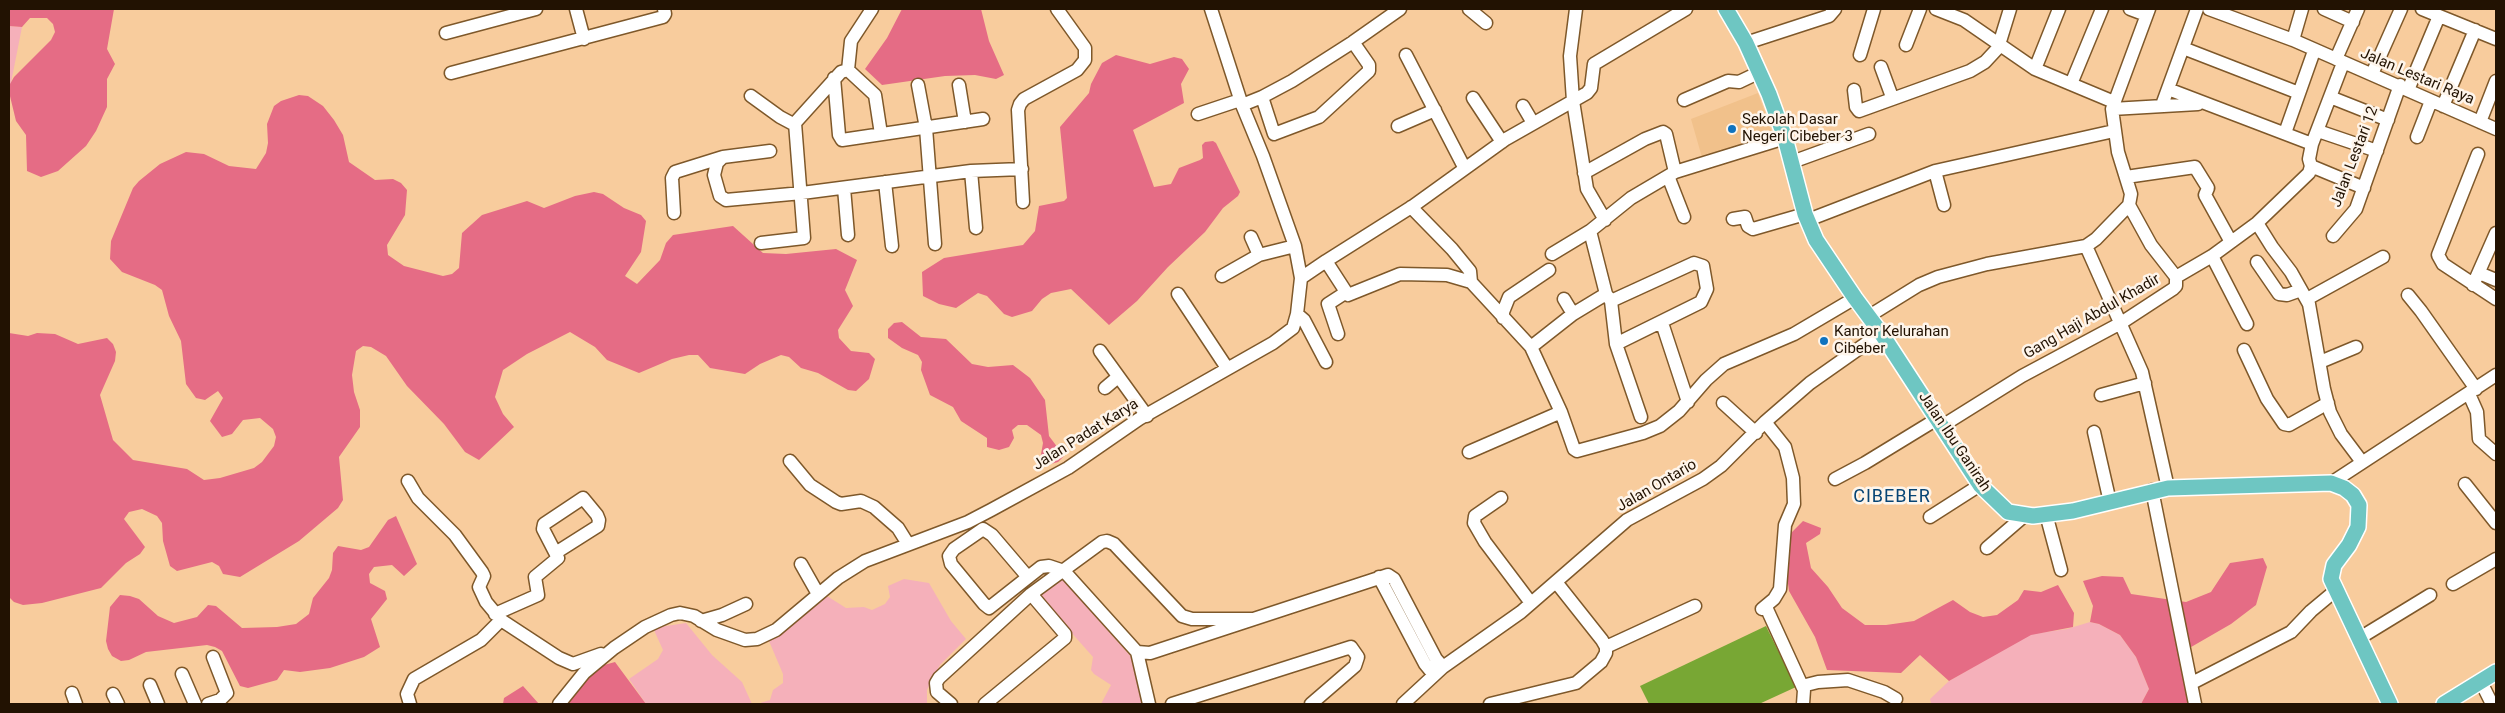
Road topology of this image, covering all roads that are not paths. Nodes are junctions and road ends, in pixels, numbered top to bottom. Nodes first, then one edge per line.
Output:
1 (536, 9) edge
2 (576, 9) edge
3 (664, 9) edge
4 (872, 9) edge
5 (1058, 9) edge
6 (1210, 9) edge
7 (1400, 9) edge
8 (1469, 9) edge
9 (1576, 9) edge
10 (1686, 9) edge
11 (1726, 9) edge
12 (1835, 9) edge
13 (1874, 9) edge
14 (1920, 9) edge
15 (1936, 9) edge
16 (2010, 9) edge
17 (2059, 9) edge
18 (2102, 9) edge
19 (2130, 9) edge
20 (2198, 9) edge
21 (2209, 9) edge
22 (2302, 9) edge
23 (2324, 9) edge
24 (2358, 9) edge
25 (2401, 9) edge
26 (2422, 9) edge
27 (2148, 12) edge
28 (1966, 14) edge
29 (2439, 16) junction
30 (2353, 22) junction
31 (1486, 24) dead end
32 (2475, 30) junction
33 (446, 33) dead end
34 (584, 39) junction
35 (2496, 39) edge
36 (2293, 40) junction
37 (1353, 42) junction
38 (1746, 43) junction
39 (2000, 43) junction
40 (1906, 46) dead end
41 (2183, 48) junction
42 (2314, 51) junction
43 (1406, 55) dead end
44 (1860, 55) dead end
45 (2339, 61) junction
46 (1881, 67) dead end
47 (2035, 69) junction
48 (848, 70) junction
49 (1760, 72) junction
50 (451, 73) dead end
51 (2372, 74) junction
52 (834, 78) junction
53 (2496, 81) edge
54 (918, 84) dead end
55 (2072, 84) junction
56 (959, 85) dead end
57 (2404, 87) junction
58 (2168, 88) junction
59 (1854, 90) dead end
60 (2299, 93) junction
61 (752, 96) dead end
62 (1262, 97) junction
63 (1892, 97) junction
64 (2330, 97) junction
65 (1472, 98) dead end
66 (1684, 100) dead end
67 (1573, 101) junction
68 (1241, 103) junction
69 (2203, 103) junction
70 (2437, 104) junction
71 (2162, 105) junction
72 (1523, 106) dead end
73 (2113, 106) junction
74 (1435, 110) junction
75 (1198, 114) dead end
76 (983, 119) dead end
77 (2388, 120) junction
78 (965, 122) junction
79 (2480, 122) junction
80 (1533, 123) junction
81 (795, 124) junction
82 (1398, 126) dead end
83 (926, 128) junction
84 (2496, 128) edge
85 (2114, 131) junction
86 (2318, 131) junction
87 (2285, 133) junction
88 (882, 134) junction
89 (1274, 134) junction
90 (1869, 134) dead end
91 (2417, 137) dead end
92 (1785, 138) junction
93 (1258, 142) junction
94 (1502, 142) junction
95 (2312, 144) junction
96 (770, 151) dead end
97 (2377, 151) junction
98 (2478, 154) dead end
99 (723, 157) junction
100 (1792, 162) junction
101 (2311, 166) junction
102 (1464, 167) junction
103 (1022, 169) junction
104 (971, 171) junction
105 (1935, 171) junction
106 (1584, 173) junction
107 (1671, 174) junction
108 (931, 177) junction
109 (2126, 177) junction
110 (885, 182) junction
111 (844, 188) junction
112 (2364, 188) junction
113 (802, 193) junction
114 (1023, 202) dead end
115 (1944, 205) dead end
116 (2129, 205) junction
117 (1411, 207) junction
118 (674, 213) dead end
119 (1684, 217) dead end
120 (1806, 217) junction
121 (1605, 220) junction
122 (1733, 220) dead end
123 (2257, 222) junction
124 (976, 228) dead end
125 (1590, 231) junction
126 (848, 235) dead end
127 (2333, 236) dead end
128 (1251, 238) dead end
129 (2495, 238) edge
130 (2231, 242) junction
131 (761, 243) dead end
132 (935, 244) dead end
133 (892, 246) dead end
134 (1295, 246) junction
135 (2086, 246) junction
136 (1552, 254) dead end
137 (1259, 255) junction
138 (2212, 256) junction
139 (2383, 257) dead end
140 (1326, 261) junction
141 (2257, 262) dead end
142 (1549, 270) dead end
143 (1222, 276) dead end
144 (2176, 277) junction
145 (1301, 278) junction
146 (2496, 280) edge
147 (2475, 281) junction
148 (1472, 282) junction
149 (1345, 293) junction
150 (1178, 294) dead end
151 (2304, 295) junction
152 (2408, 295) dead end
153 (1608, 298) junction
154 (1855, 298) junction
155 (1564, 299) dead end
156 (2496, 299) edge
157 (1297, 314) junction
158 (1573, 314) junction
159 (1869, 316) junction
160 (1503, 318) junction
161 (1662, 323) junction
162 (2121, 323) junction
163 (2247, 324) dead end
164 (1881, 333) junction
165 (1338, 334) dead end
166 (1616, 344) junction
167 (1530, 347) junction
168 (2356, 347) dead end
169 (2244, 350) dead end
170 (1100, 352) dead end
171 (1326, 362) dead end
172 (2320, 362) junction
173 (1227, 368) junction
174 (2496, 375) edge
175 (1118, 377) junction
176 (2145, 383) junction
177 (1105, 388) dead end
178 (2472, 392) junction
179 (2101, 396) dead end
180 (1688, 402) junction
181 (1723, 402) dead end
182 (2328, 403) junction
183 (1560, 412) junction
184 (1147, 416) junction
185 (1641, 417) dead end
186 (1765, 422) junction
187 (1940, 422) junction
188 (2094, 432) dead end
189 (1756, 433) junction
190 (1470, 452) dead end
191 (2496, 454) edge
192 (790, 461) dead end
193 (2362, 462) junction
194 (1835, 478) dead end
195 (408, 481) dead end
196 (2331, 483) junction
197 (2465, 484) dead end
198 (1980, 485) junction
199 (2168, 488) junction
200 (2152, 490) junction
201 (1501, 498) dead end
202 (2110, 502) junction
203 (2046, 514) junction
204 (2024, 516) junction
205 (1930, 517) dead end
206 (2496, 523) edge
207 (908, 544) junction
208 (1987, 548) dead end
209 (557, 552) junction
210 (2496, 559) edge
211 (800, 564) dead end
212 (2062, 570) dead end
213 (1064, 571) junction
214 (1027, 576) junction
215 (1556, 582) junction
216 (2453, 584) dead end
217 (2336, 592) junction
218 (818, 594) junction
219 (1032, 594) junction
220 (2430, 595) dead end
221 (1532, 603) junction
222 (746, 604) dead end
223 (1695, 606) dead end
224 (498, 617) junction
225 (1254, 619) junction
226 (701, 621) junction
227 (2358, 639) junction
228 (1606, 647) junction
229 (614, 648) junction
230 (1137, 652) junction
231 (213, 657) dead end
232 (1439, 671) junction
233 (2496, 672) edge
234 (182, 674) dead end
235 (2481, 682) junction
236 (2192, 683) junction
237 (150, 685) dead end
238 (1802, 686) junction
239 (1896, 699) dead end
240 (158, 704) edge
241 (195, 704) edge
242 (208, 704) edge
243 (410, 704) edge
244 (559, 704) edge
245 (951, 704) edge
246 (985, 704) edge
247 (1149, 704) edge
248 (1172, 704) edge
249 (1311, 704) edge
250 (1403, 704) edge
251 (1490, 704) edge
252 (1803, 704) edge
253 (2195, 704) edge
254 (2390, 704) edge
255 (2444, 704) edge
256 (2492, 704) edge

1 - 33 street
2 - 34 street
3 - 34 street
4 - 48 street
5 - 103 street
6 - 68 street, Jalan Padat Karya
7 - 37 street
8 - 31 street
9 - 67 street
10 - 67 street
11 - 38 main road, Jalan Ibu Ganirah
12 - 38 street
13 - 44 street
14 - 40 street
15 - 28 street
16 - 39 street
17 - 47 street
18 - 55 street
19 - 27 street
20 - 41 street
21 - 36 street
22 - 36 street
23 - 30 street
24 - 30 street
25 - 51 street
26 - 29 street
27 - 73 street
28 - 39 street
29 - 32 street
29 - 57 street, Jalan Lestari 12
30 - 45 street
32 - 35 street
32 - 70 street
34 - 50 street
36 - 42 street
37 - 62 street
37 - 89 street
38 - 49 main road, Jalan Ibu Ganirah
39 - 47 street
39 - 63 street
41 - 58 street
41 - 60 street
42 - 45 street
42 - 60 street
43 - 74 street
45 - 51 street, Jalan Lestari Raya
45 - 64 street, Jalan Lestari Raya
46 - 63 street
47 - 55 street
48 - 52 street
48 - 88 street
49 - 66 street
49 - 92 main road, Jalan Ibu Ganirah
51 - 57 street, Jalan Lestari Raya
52 - 81 street
52 - 88 street
53 - 79 street
54 - 83 street
55 - 73 street
56 - 78 street
57 - 70 street, Jalan Lestari Raya
57 - 77 street, Jalan Lestari 12
58 - 69 street
58 - 71 street
59 - 63 street
60 - 87 street
61 - 81 street
62 - 68 street
62 - 89 street
64 - 77 street
64 - 86 street, Jalan Lestari Raya
65 - 94 street
67 - 80 street
67 - 106 street
68 - 75 street
68 - 93 street, Jalan Padat Karya
69 - 71 street
69 - 87 street
70 - 79 street, Jalan Lestari Raya
70 - 91 street
71 - 73 street
72 - 80 street
73 - 85 street
74 - 82 street
74 - 102 street
76 - 78 street
77 - 97 street, Jalan Lestari 12
78 - 83 street
79 - 84 street, Jalan Lestari Raya
80 - 94 street
81 - 113 street
83 - 88 street
83 - 108 street
85 - 105 street
85 - 109 street
86 - 95 street, Jalan Lestari Raya
86 - 97 street
87 - 95 street
89 - 93 street
90 - 100 street
92 - 100 main road, Jalan Ibu Ganirah
92 - 107 street
93 - 134 street, Jalan Padat Karya
94 - 102 street
95 - 101 street, Jalan Lestari Raya
96 - 99 street
97 - 112 street, Jalan Lestari 12
98 - 147 street
99 - 113 street
99 - 118 street
100 - 120 main road, Jalan Ibu Ganirah
101 - 112 street
101 - 123 street, Gang Haji Abdul Khadir
102 - 117 street
103 - 104 street
103 - 114 street
104 - 108 street
104 - 124 street
105 - 115 street
105 - 120 street
106 - 107 street
106 - 121 street
107 - 119 street
107 - 121 street
108 - 110 street
108 - 132 street
109 - 116 street
109 - 130 street
110 - 111 street
110 - 133 street
111 - 113 street
111 - 126 street
112 - 127 street, Jalan Lestari 12
113 - 131 street
116 - 135 street
116 - 144 street
117 - 140 street
117 - 148 street
120 - 122 street
120 - 154 main road, Jalan Ibu Ganirah
121 - 125 street
123 - 130 street, Gang Haji Abdul Khadir
123 - 151 street
125 - 136 street
125 - 153 street
128 - 137 street
129 - 147 street
130 - 138 street, Gang Haji Abdul Khadir
134 - 137 street
134 - 145 street, Jalan Padat Karya
135 - 159 street
135 - 162 street
137 - 143 street
138 - 144 street, Gang Haji Abdul Khadir
138 - 163 street
139 - 151 street
140 - 145 street
140 - 149 street
141 - 151 street
142 - 160 street
144 - 162 street, Gang Haji Abdul Khadir
145 - 157 street, Jalan Padat Karya
146 - 147 street
147 - 156 street
148 - 149 street
148 - 160 street
149 - 165 street
150 - 173 street
151 - 172 street
152 - 178 street
153 - 158 street
153 - 161 street
153 - 166 street
154 - 159 main road, Jalan Ibu Ganirah
154 - 180 street
155 - 158 street
157 - 171 street
157 - 173 street, Jalan Padat Karya
158 - 167 street
159 - 164 main road, Jalan Ibu Ganirah
160 - 167 street
161 - 166 street
161 - 180 street
162 - 176 street
162 - 187 street, Gang Haji Abdul Khadir
164 - 186 street, Jalan Ontario
164 - 187 main road, Jalan Ibu Ganirah
166 - 185 street
167 - 183 street
168 - 172 street
169 - 182 street
170 - 175 street
172 - 182 street
173 - 184 street, Jalan Padat Karya
174 - 178 street
175 - 177 street
175 - 184 street
176 - 179 street
176 - 199 street
178 - 191 street
178 - 193 street
180 - 183 street
181 - 189 street
182 - 193 street
183 - 190 street
184 - 207 street, Jalan Padat Karya
186 - 189 street, Jalan Ontario
186 - 238 street
187 - 194 street, Gang Haji Abdul Khadir
187 - 198 main road, Jalan Ibu Ganirah
188 - 202 street
189 - 215 street, Jalan Ontario
192 - 207 street
193 - 196 street
195 - 224 street
196 - 199 main road, Jalan Ibu Ganirah
196 - 217 main road
197 - 206 street
198 - 204 main road, Jalan Ibu Ganirah
198 - 205 street
199 - 200 main road, Jalan Ibu Ganirah
200 - 202 main road, Jalan Ibu Ganirah
200 - 236 street
201 - 221 street
202 - 203 main road, Jalan Ibu Ganirah
203 - 204 main road, Jalan Ibu Ganirah
203 - 212 street
204 - 208 street
207 - 218 street, Jalan Padat Karya
209 - 209 street
209 - 224 street
210 - 216 street
211 - 218 street
213 - 214 street
213 - 219 street
213 - 225 street
213 - 230 street
214 - 214 street
215 - 221 street, Jalan Ontario
215 - 228 street
217 - 227 main road
217 - 236 street
218 - 226 street, Jalan Padat Karya
219 - 245 street
219 - 246 street
220 - 227 street
221 - 232 street, Jalan Ontario
222 - 226 street
223 - 228 street
224 - 229 street
224 - 243 street
225 - 230 street
225 - 232 street
226 - 229 street, Jalan Padat Karya
227 - 254 main road
228 - 251 street
229 - 244 street, Jalan Padat Karya
230 - 247 street
231 - 242 street
232 - 250 street, Jalan Ontario
233 - 235 main road
234 - 241 street
235 - 255 main road
235 - 256 street
236 - 253 street
237 - 240 street
238 - 239 street
238 - 252 street
248 - 249 street

